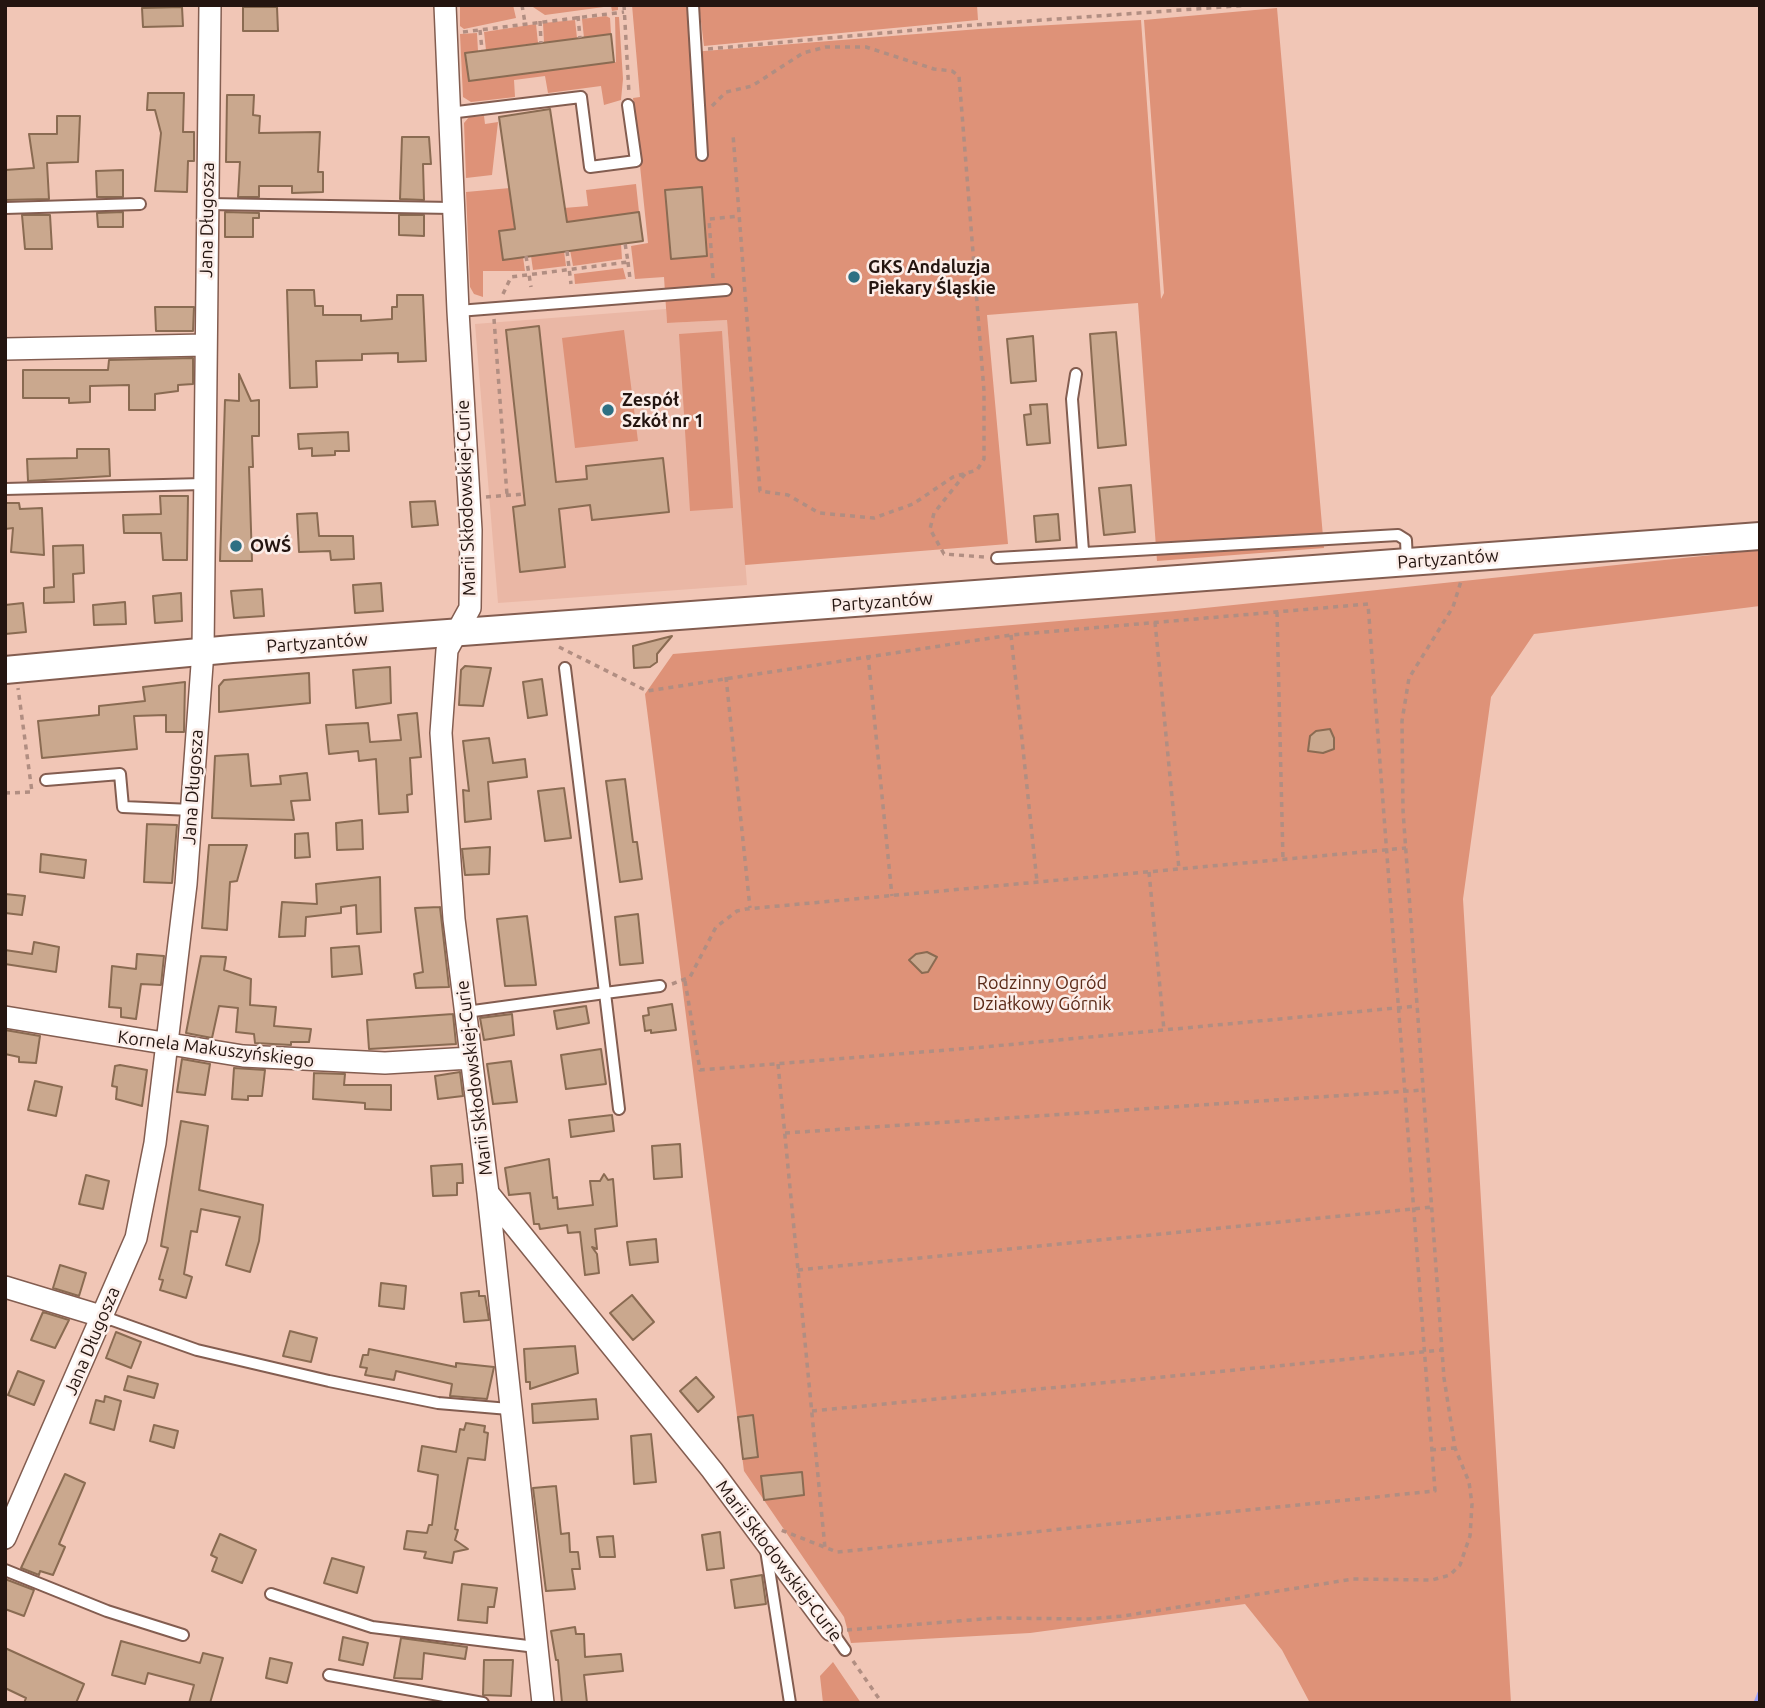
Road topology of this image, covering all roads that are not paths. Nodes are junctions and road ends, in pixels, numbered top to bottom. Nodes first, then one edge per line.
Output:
1 (210, 5) edge
2 (444, 5) edge
3 (693, 5) edge
4 (628, 105) road end
5 (449, 113) junction
6 (702, 155) dead end
7 (140, 204) dead end
8 (207, 204) junction
9 (5, 208) edge
10 (453, 208) junction
11 (726, 289) dead end
12 (458, 311) junction
13 (205, 345) junction
14 (5, 349) edge
15 (1076, 374) dead end
16 (203, 484) junction
17 (5, 489) edge
18 (1760, 536) edge
19 (1083, 551) junction
20 (997, 558) road end
21 (1407, 562) junction
22 (456, 634) junction
23 (203, 651) junction
24 (565, 668) dead end
25 (12, 678) edge
26 (46, 780) dead end
27 (192, 810) junction
28 (660, 986) road end
29 (605, 993) junction
30 (466, 1012) junction
31 (5, 1017) edge
32 (167, 1045) junction
33 (471, 1058) junction
34 (619, 1109) dead end
35 (488, 1193) junction
36 (5, 1287) edge
37 (104, 1317) junction
38 (509, 1409) junction
39 (770, 1534) junction
40 (5, 1538) edge
41 (5, 1570) edge
42 (271, 1594) dead end
43 (831, 1630) joint
44 (183, 1635) dead end
45 (536, 1647) junction
46 (845, 1650) road end
47 (329, 1675) dead end
48 (483, 1703) edge
49 (543, 1703) edge
50 (790, 1703) edge

1 - 8 street, Jana Długosza
2 - 5 street, Marii Skłodowskiej-Curie
3 - 6 lane
4 - 5 lane
5 - 10 street, Marii Skłodowskiej-Curie
7 - 9 lane
8 - 10 lane
8 - 13 street, Jana Długosza
10 - 12 street, Marii Skłodowskiej-Curie
11 - 12 lane
12 - 22 street, Marii Skłodowskiej-Curie
13 - 14 street
13 - 16 street, Jana Długosza
15 - 19 lane
16 - 17 lane
16 - 23 street, Jana Długosza
18 - 21 street, Partyzantów
19 - 20 lane
19 - 21 lane
21 - 22 street, Partyzantów
22 - 23 street, Partyzantów
22 - 30 street, Marii Skłodowskiej-Curie
23 - 25 street, Partyzantów
23 - 27 street, Jana Długosza
24 - 29 lane
26 - 27 lane
27 - 32 street, Jana Długosza
28 - 29 lane
29 - 30 lane
29 - 34 lane
30 - 33 street, Marii Skłodowskiej-Curie
31 - 32 street, Kornela Makuszyńskiego
32 - 33 street, Kornela Makuszyńskiego
32 - 37 street, Jana Długosza
33 - 35 street, Marii Skłodowskiej-Curie
35 - 38 street, Marii Skłodowskiej-Curie
35 - 39 street, Marii Skłodowskiej-Curie
36 - 37 street
37 - 38 lane
37 - 40 street, Jana Długosza
38 - 45 street, Marii Skłodowskiej-Curie
39 - 43 street, Marii Skłodowskiej-Curie
39 - 50 lane
41 - 44 lane
42 - 45 lane
43 - 46 lane, Marii Skłodowskiej-Curie
45 - 49 street, Marii Skłodowskiej-Curie
47 - 48 lane

